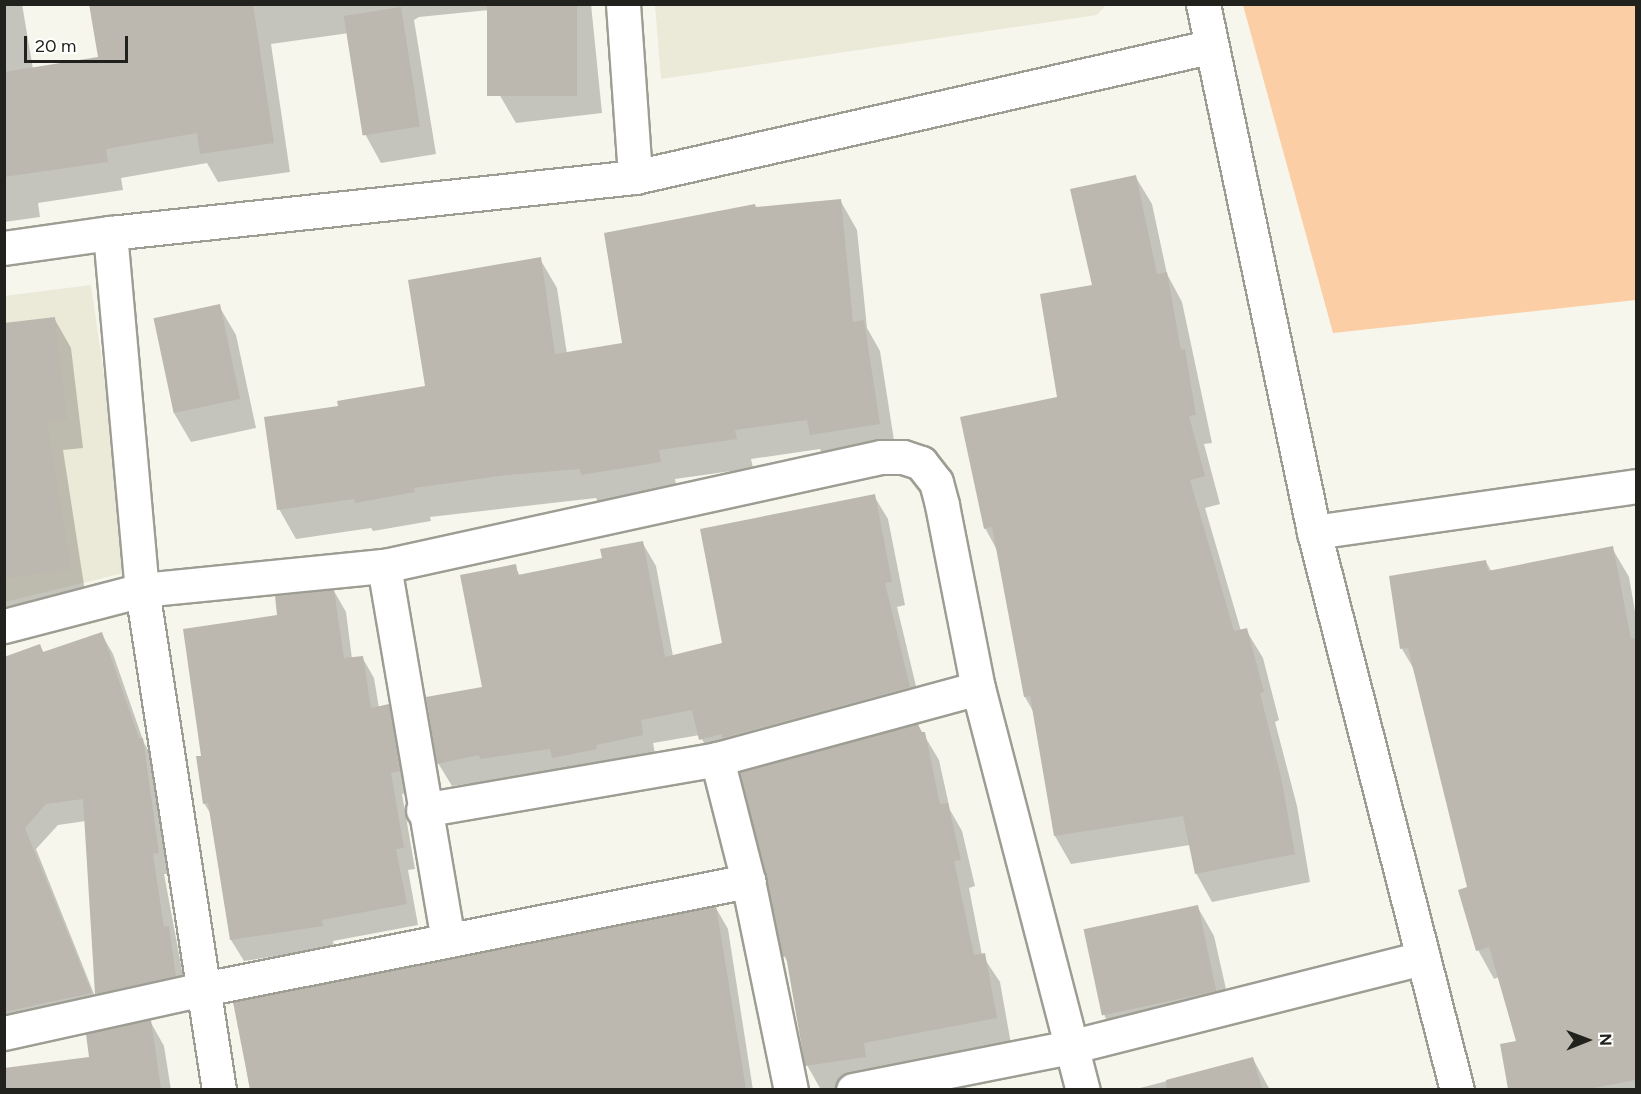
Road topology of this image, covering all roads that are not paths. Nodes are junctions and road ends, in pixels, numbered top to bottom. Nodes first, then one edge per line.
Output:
1 (623, 4) edge
2 (1203, 4) edge
3 (1209, 47) junction
4 (635, 177) junction
5 (110, 233) junction
6 (4, 248) edge
7 (1636, 486) edge
8 (1314, 532) junction
9 (384, 566) junction
10 (142, 590) junction
11 (4, 626) edge
12 (978, 688) junction
13 (717, 759) junction
14 (423, 810) junction
15 (748, 881) junction
16 (448, 940) junction
17 (1423, 958) junction
18 (203, 989) junction
19 (4, 1033) edge
20 (1070, 1047) junction
21 (219, 1089) edge
22 (791, 1089) edge
23 (853, 1089) edge
24 (1083, 1089) edge
25 (1457, 1089) edge

1 - 4 street
2 - 3 street
3 - 4 street
3 - 8 street
4 - 5 street
5 - 6 street
5 - 10 street
7 - 8 street
8 - 17 street
9 - 10 street
9 - 12 street
9 - 14 street
10 - 11 street
10 - 18 street
12 - 13 street
12 - 20 street
13 - 14 street
13 - 15 street
14 - 16 street
15 - 16 street
15 - 22 street
16 - 18 street
17 - 20 street
17 - 25 street
18 - 19 street
18 - 21 street
20 - 23 street
20 - 24 street

